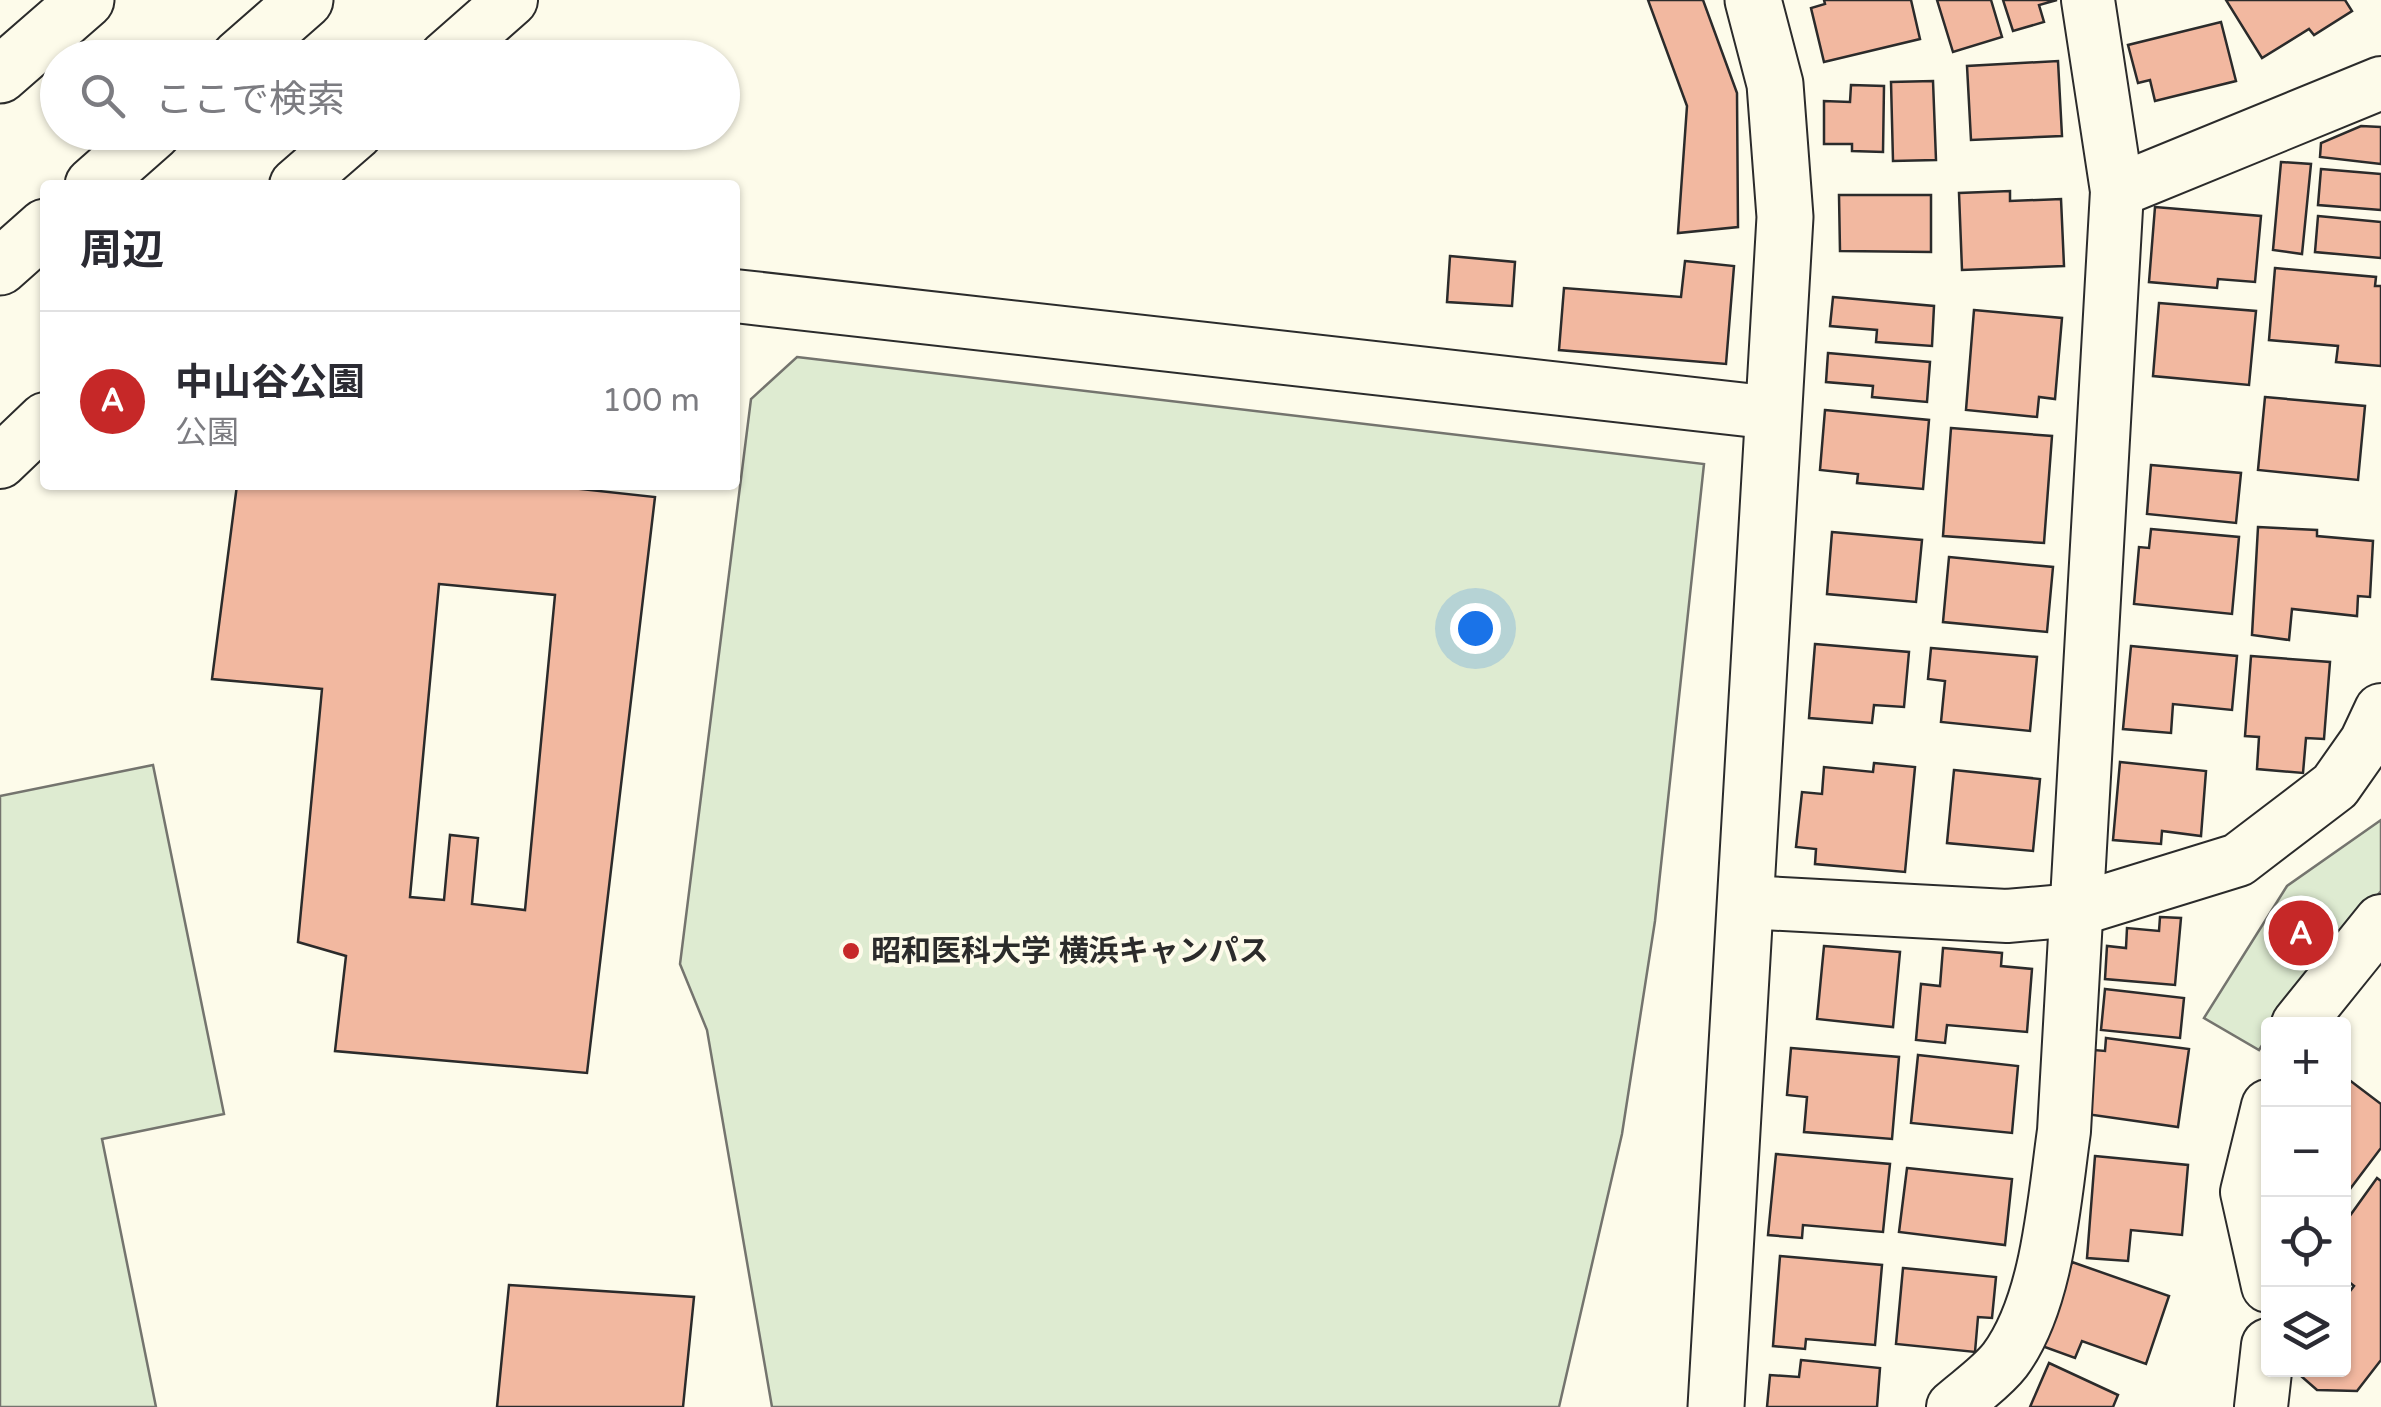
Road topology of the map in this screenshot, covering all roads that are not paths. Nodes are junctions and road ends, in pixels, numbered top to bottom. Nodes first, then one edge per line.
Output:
1 (86, 0) edge
2 (305, 0) edge
3 (511, 0) edge
4 (1753, 0) edge
5 (2088, 0) edge
6 (40, 40) edge
7 (40, 40) edge
8 (259, 40) edge
9 (465, 40) edge
10 (0, 75) edge
11 (2381, 82) edge
12 (134, 150) edge
13 (337, 150) edge
14 (100, 180) edge
15 (302, 180) edge
16 (2117, 191) junction
17 (40, 231) edge
18 (0, 267) edge
19 (740, 297) edge
20 (1774, 413) junction
21 (40, 424) edge
22 (0, 462) edge
23 (2381, 710) edge
24 (1745, 902) junction
25 (2076, 910) junction
26 (2381, 921) edge
27 (2304, 1017) edge
28 (2268, 1107) edge
29 (2261, 1255) edge
30 (2264, 1377) edge
31 (1716, 1407) edge
32 (1954, 1407) edge
33 (2261, 1407) edge

1 - 7 main road
2 - 8 main road
3 - 9 street
4 - 20 main road
5 - 16 street
6 - 10 main road
11 - 16 street
12 - 14 main road
13 - 15 street
16 - 25 street
17 - 18 main road
19 - 20 street
20 - 24 main road
21 - 22 street
23 - 25 street
24 - 25 street
24 - 31 main road
25 - 32 street
26 - 27 street
28 - 29 street
30 - 33 street

